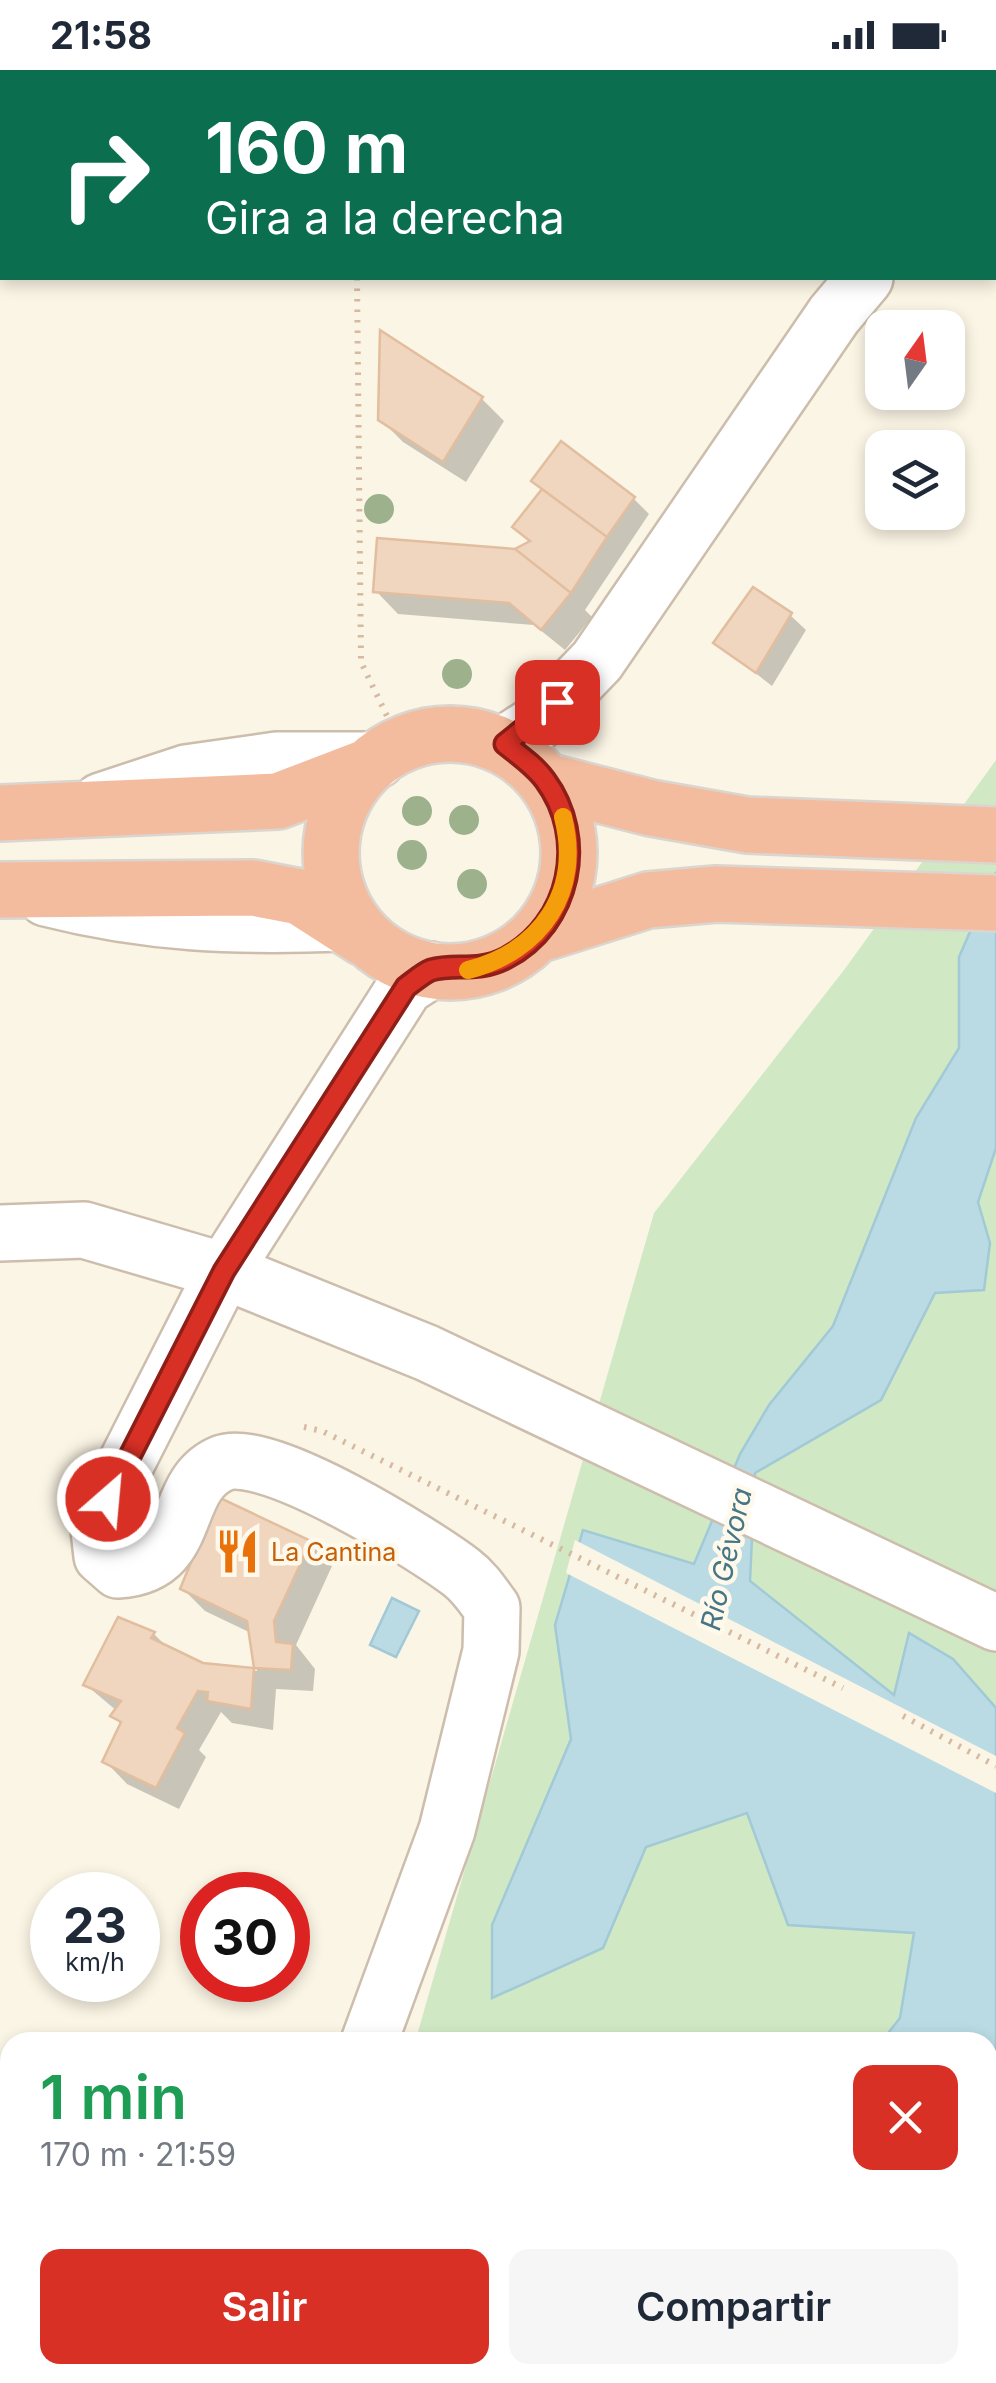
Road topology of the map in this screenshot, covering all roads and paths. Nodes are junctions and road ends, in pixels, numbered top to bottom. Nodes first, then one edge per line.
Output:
1 (356, 280) edge
2 (863, 280) edge
3 (597, 661) junction
4 (505, 744) junction
5 (382, 757) junction
6 (546, 781) junction
7 (0, 786) edge
8 (96, 806) junction
9 (0, 813) edge
10 (996, 836) edge
11 (4, 889) edge
12 (996, 903) edge
13 (356, 932) junction
14 (537, 935) junction
15 (432, 970) junction
16 (356, 1059) junction
17 (0, 1233) edge
18 (224, 1271) junction
19 (322, 1431) dead end
20 (996, 1623) edge
21 (842, 1688) dead end
22 (903, 1716) dead end
23 (996, 1766) edge
24 (373, 2032) edge

1 - 5 path
2 - 3 street
3 - 4 street
3 - 6 street
4 - 5 highway
4 - 6 highway
5 - 8 street
5 - 13 highway
6 - 10 highway
6 - 14 highway
7 - 8 highway
8 - 9 highway
11 - 13 highway
12 - 14 highway
13 - 15 highway
13 - 16 street
14 - 15 highway
15 - 16 street
16 - 18 street
17 - 18 street
18 - 20 street
18 - 24 street
19 - 21 path
22 - 23 path

